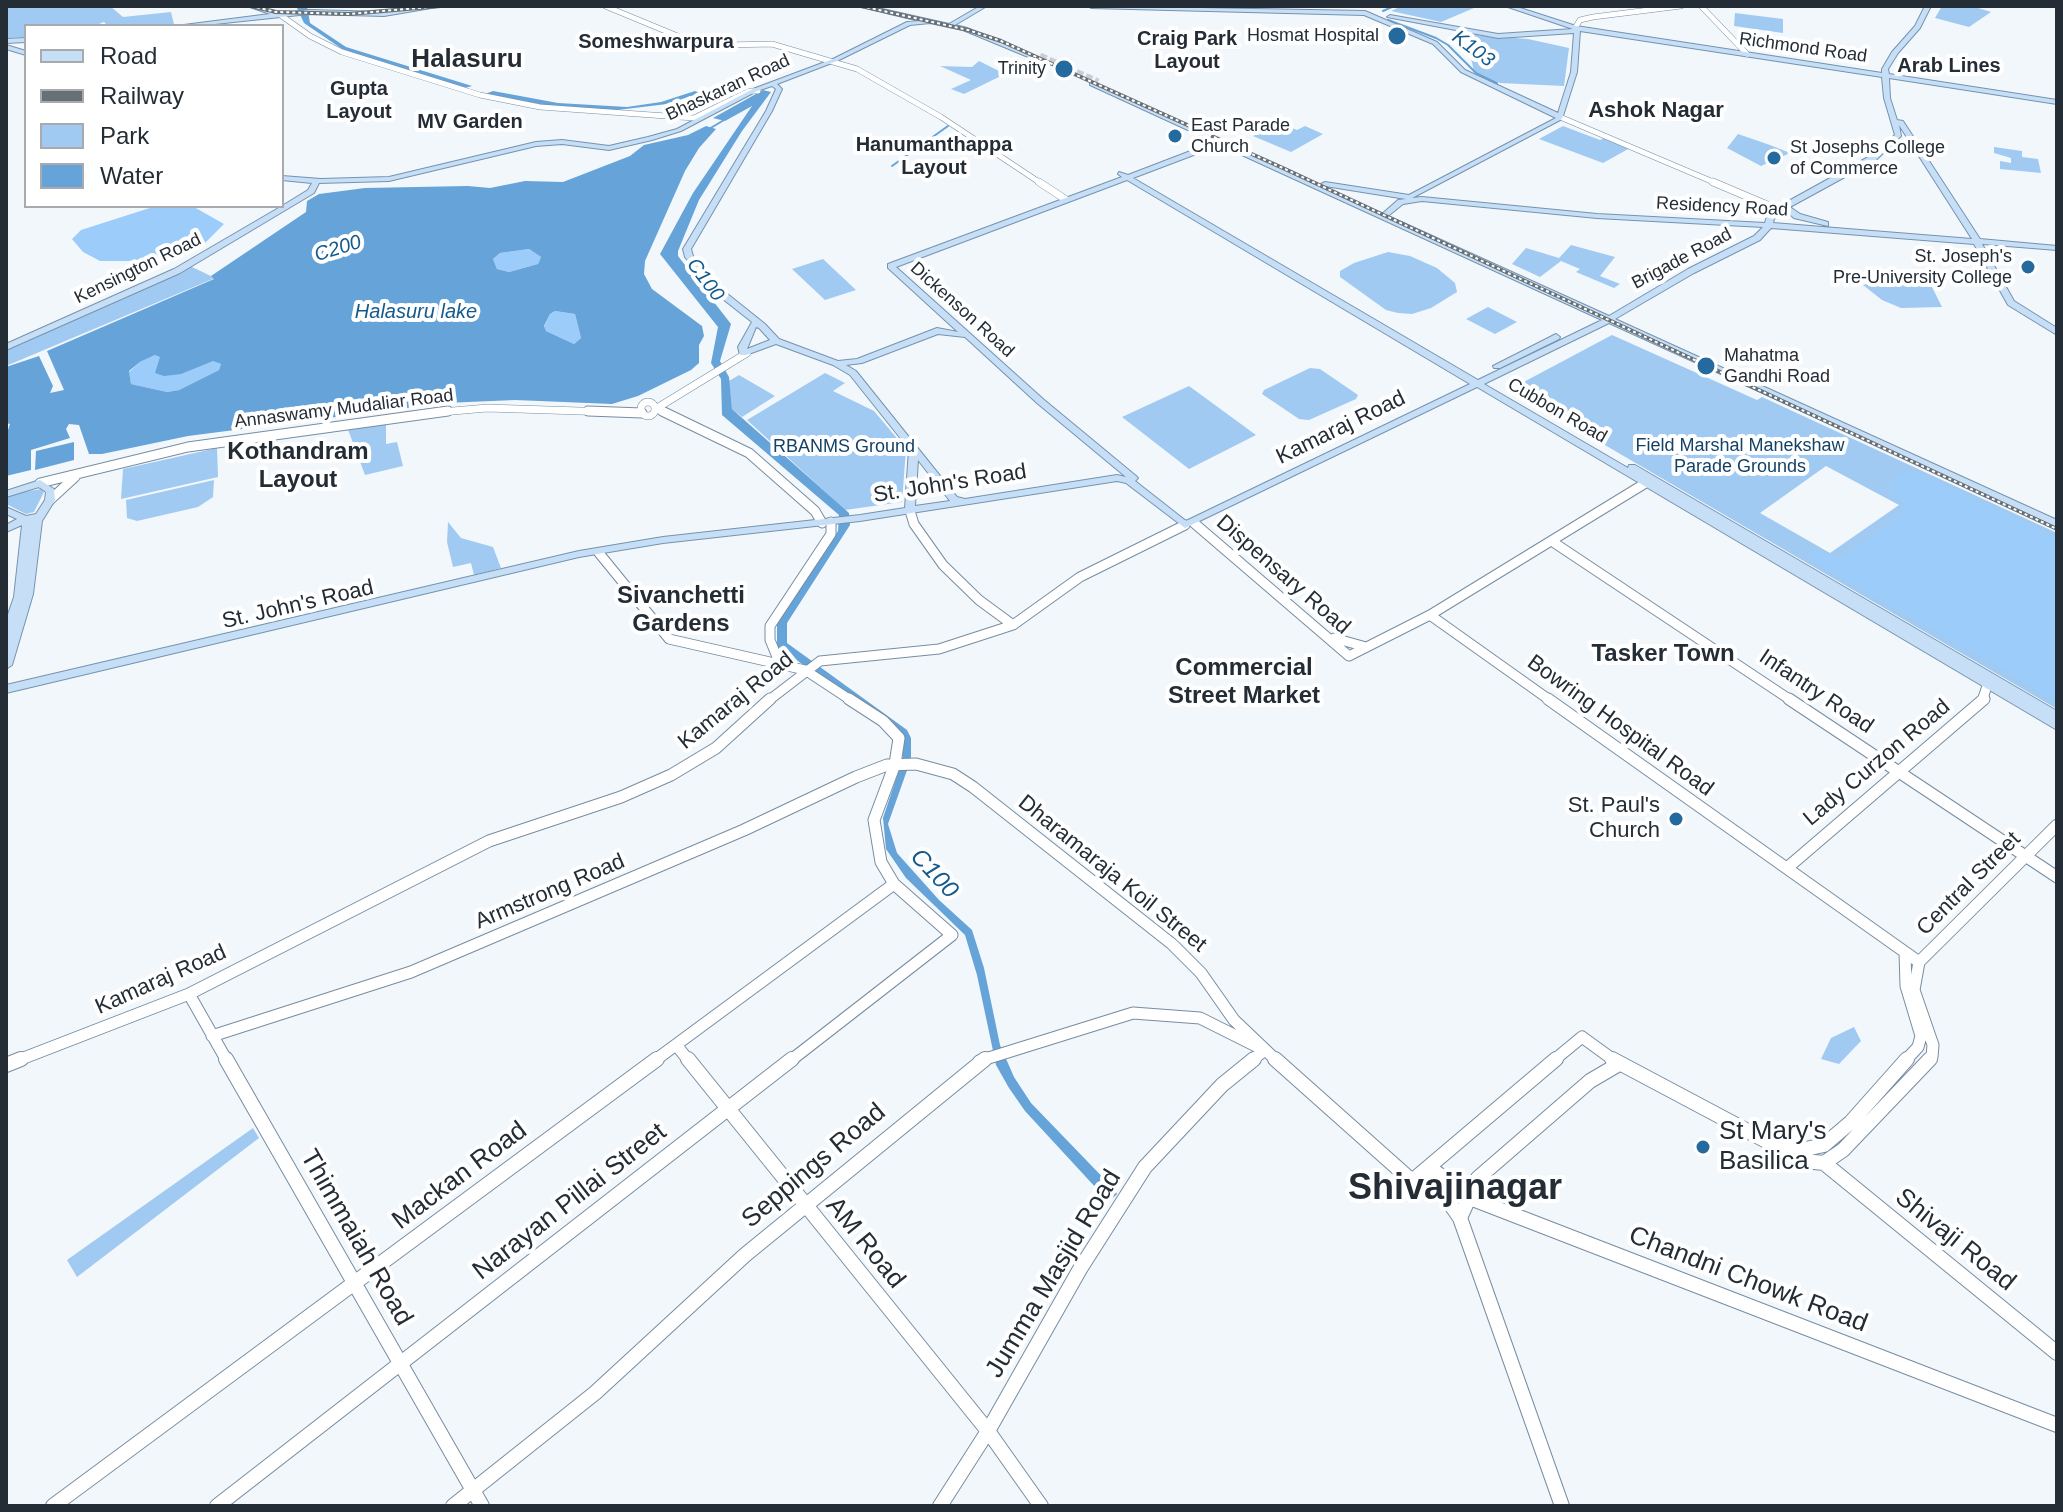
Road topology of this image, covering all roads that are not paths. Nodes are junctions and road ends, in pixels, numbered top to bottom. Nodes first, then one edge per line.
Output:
1 (250, 6) edge
2 (257, 6) edge
3 (427, 6) edge
4 (440, 6) edge
5 (605, 6) edge
6 (861, 6) edge
7 (873, 6) edge
8 (1091, 6) edge
9 (1154, 6) edge
10 (1356, 6) edge
11 (1508, 6) edge
12 (1681, 6) edge
13 (1699, 6) edge
14 (1930, 6) edge
15 (983, 7) edge
16 (1192, 8) edge
17 (1365, 10) edge
18 (280, 13) junction
19 (377, 13) junction
20 (911, 18) junction
21 (230, 19) junction
22 (1387, 19) junction
23 (947, 21) junction
24 (186, 24) edge
25 (194, 24) edge
26 (222, 24) edge
27 (1575, 30) junction
28 (1745, 54) junction
29 (833, 59) junction
30 (1890, 73) junction
31 (1095, 83) tunnel mouth
32 (767, 86) junction
33 (2057, 102) edge
34 (1561, 112) junction
35 (1222, 139) junction
36 (1895, 139) junction
37 (1913, 143) junction
38 (745, 148) junction
39 (1127, 174) junction
40 (284, 178) edge
41 (316, 184) junction
42 (1325, 184) junction
43 (286, 185) edge
44 (1431, 189) junction
45 (1407, 197) junction
46 (298, 198) junction
47 (1065, 198) junction
48 (1478, 204) junction
49 (284, 206) edge
50 (281, 208) edge
51 (1782, 208) junction
52 (1385, 214) junction
53 (1740, 223) junction
54 (1769, 225) junction
55 (1856, 231) junction
56 (1757, 238) junction
57 (1978, 242) junction
58 (2057, 248) edge
59 (923, 300) junction
60 (1611, 314) junction
61 (762, 326) junction
62 (749, 328) junction
63 (937, 331) junction
64 (2057, 332) edge
65 (967, 336) junction
66 (776, 341) junction
67 (6, 347) edge
68 (744, 352) junction
69 (859, 361) junction
70 (836, 363) junction
71 (853, 373) junction
72 (1477, 381) junction
73 (649, 409) junction
74 (1567, 433) junction
75 (914, 449) junction
76 (80, 473) junction
77 (1119, 473) junction
78 (1630, 475) junction
79 (40, 483) junction
80 (1647, 485) junction
81 (1631, 491) junction
82 (6, 492) edge
83 (50, 500) junction
84 (962, 501) junction
85 (6, 510) edge
86 (910, 511) junction
87 (41, 514) junction
88 (2057, 517) edge
89 (24, 518) junction
90 (829, 522) junction
91 (1189, 523) junction
92 (2057, 524) edge
93 (1722, 525) junction
94 (6, 527) edge
95 (1553, 542) junction
96 (599, 553) junction
97 (1820, 582) junction
98 (1430, 615) junction
99 (1013, 625) junction
100 (6, 636) edge
101 (1330, 637) junction
102 (1366, 647) junction
103 (780, 664) junction
104 (6, 665) edge
105 (805, 670) junction
106 (1987, 686) junction
107 (6, 691) edge
108 (2057, 716) edge
109 (2057, 726) edge
110 (902, 764) junction
111 (1900, 772) junction
112 (2057, 825) edge
113 (2027, 857) junction
114 (1787, 868) junction
115 (2057, 877) edge
116 (894, 884) junction
117 (1905, 952) junction
118 (1919, 962) junction
119 (189, 994) junction
120 (212, 1036) junction
121 (677, 1046) junction
122 (1265, 1050) junction
123 (1619, 1064) junction
124 (6, 1065) edge
125 (727, 1110) junction
126 (1774, 1146) junction
127 (1824, 1163) junction
128 (1429, 1167) junction
129 (1412, 1181) junction
130 (1470, 1198) junction
131 (805, 1207) junction
132 (1460, 1218) junction
133 (354, 1284) junction
134 (2057, 1353) edge
135 (400, 1364) junction
136 (2057, 1425) edge
137 (988, 1431) junction
138 (473, 1491) junction
139 (53, 1506) edge
140 (217, 1506) edge
141 (453, 1506) edge
142 (482, 1506) edge
143 (940, 1506) edge
144 (1041, 1506) edge
145 (1562, 1506) edge

1 - 18 main road
2 - 18 main road
3 - 19 main road
4 - 19 main road
5 - 29 street
6 - 20 main road
7 - 20 main road
8 - 16 main road
9 - 16 main road
10 - 17 main road
11 - 27 main road
12 - 27 street
13 - 28 street
14 - 30 main road
15 - 23 main road
16 - 17 main road
17 - 22 main road
18 - 19 main road
18 - 21 main road
18 - 32 street
20 - 23 main road, Bhaskaran Road
20 - 23 main road
20 - 29 main road, Bhaskaran Road
21 - 24 main road
21 - 25 main road
21 - 26 main road
22 - 27 main road, Richmond Road
22 - 34 main road
23 - 23 main road
27 - 28 main road, Richmond Road
27 - 34 main road
28 - 30 main road, Richmond Road
29 - 32 main road, Bhaskaran Road
29 - 47 street
30 - 33 main road, Richmond Road
30 - 36 main road
30 - 37 main road
31 - 35 main road
32 - 38 main road
32 - 41 main road, Bhaskaran Road
34 - 44 main road
34 - 51 street
35 - 39 main road, Dickenson Road
35 - 42 main road
35 - 52 main road
36 - 37 main road
36 - 51 main road, Brigade Road
37 - 57 main road
38 - 61 main road
38 - 62 main road
39 - 47 main road, Dickenson Road
39 - 72 main road, Cubbon Road
40 - 41 main road
41 - 43 main road
41 - 46 main road, Kensington Road
42 - 45 main road
42 - 52 main road
43 - 46 main road
44 - 45 main road
44 - 48 main road
45 - 52 main road
46 - 49 main road, Kensington Road
47 - 59 main road, Dickenson Road
48 - 52 main road, Residency Road
48 - 53 main road, Residency Road
50 - 67 main road, Kensington Road
51 - 54 main road, Brigade Road
51 - 55 main road
52 - 60 main road
53 - 54 main road, Residency Road
53 - 56 main road
54 - 55 main road, Residency Road
54 - 56 main road, Brigade Road
55 - 57 main road, Residency Road
56 - 60 main road, Brigade Road
57 - 58 main road, Residency Road
57 - 64 main road
59 - 63 main road, Dickenson Road
59 - 65 main road, Dickenson Road
60 - 72 main road, Kamaraj Road
60 - 88 main road
60 - 92 main road
61 - 62 main road
61 - 66 main road
62 - 68 main road
63 - 65 main road
63 - 69 main road
65 - 77 main road, Dickenson Road
66 - 68 main road
66 - 70 main road
68 - 73 street
69 - 70 main road
69 - 71 main road
70 - 71 main road
71 - 75 main road
72 - 74 main road, Cubbon Road
72 - 91 main road, Kamaraj Road
73 - 76 street, Annaswamy Mudaliar Road
73 - 90 street, Annaswamy Mudaliar Road
74 - 78 main road, Cubbon Road
74 - 93 main road, Cubbon Road
75 - 84 main road
75 - 86 main road
76 - 79 street, Annaswamy Mudaliar Road
76 - 83 street
77 - 84 main road, St. John's Road
77 - 91 main road, Dickenson Road
78 - 80 main road, Cubbon Road
78 - 81 street
79 - 82 main road
79 - 83 main road
80 - 81 street
80 - 93 main road, Cubbon Road
80 - 95 street
81 - 95 street
83 - 87 main road
84 - 86 main road, St. John's Road
85 - 89 main road
86 - 90 main road, St. John's Road
86 - 99 street
87 - 89 main road
87 - 104 main road
89 - 94 main road
89 - 100 main road
90 - 96 main road, St. John's Road
90 - 103 street
91 - 99 street, Kamaraj Road
91 - 101 street, Dispensary Road
93 - 97 main road, Cubbon Road
95 - 98 street
95 - 111 street, Infantry Road
96 - 103 street
96 - 107 main road, St. John's Road
97 - 106 main road, Cubbon Road
97 - 108 main road, Cubbon Road
98 - 102 street
98 - 114 street, Bowring Hospital Road
99 - 105 street, Kamaraj Road
101 - 102 street
101 - 102 street, Dispensary Road
103 - 105 street
105 - 110 street
105 - 119 street, Kamaraj Road
106 - 109 main road, Cubbon Road
106 - 111 street, Lady Curzon Road
110 - 116 street
110 - 120 street, Armstrong Road
110 - 122 street, Dharamaraja Koil Street
111 - 113 street, Infantry Road
111 - 114 street, Lady Curzon Road
112 - 113 street, Central Street
113 - 115 street, Infantry Road
113 - 118 street, Central Street
114 - 117 street, Bowring Hospital Road
116 - 121 street, Mackan Road
116 - 125 street, Narayan Pillai Street
117 - 118 street, Bowring Hospital Road
117 - 126 street, Central Street
118 - 127 street, Central Street
119 - 120 street, Thimmaiah Road
119 - 124 street, Kamaraj Road
120 - 133 street, Thimmaiah Road
121 - 125 street, AM Road
121 - 133 street, Mackan Road
122 - 129 street
122 - 131 street, Seppings Road
122 - 137 street, Jumma Masjid Road
123 - 126 street
123 - 128 street
123 - 130 street
125 - 131 street, AM Road
125 - 135 street, Narayan Pillai Street
126 - 127 street
127 - 134 street, Shivaji Road
128 - 129 street
128 - 130 street, Chandni Chowk Road
129 - 132 street
130 - 132 street
130 - 136 street, Chandni Chowk Road
131 - 137 street, AM Road
131 - 138 street, Seppings Road
132 - 145 street
133 - 135 street, Thimmaiah Road
133 - 139 street, Mackan Road
135 - 138 street, Thimmaiah Road
135 - 140 street, Narayan Pillai Street
137 - 143 street, Jumma Masjid Road
137 - 144 street, AM Road
138 - 141 street, Seppings Road
138 - 142 street, Thimmaiah Road

